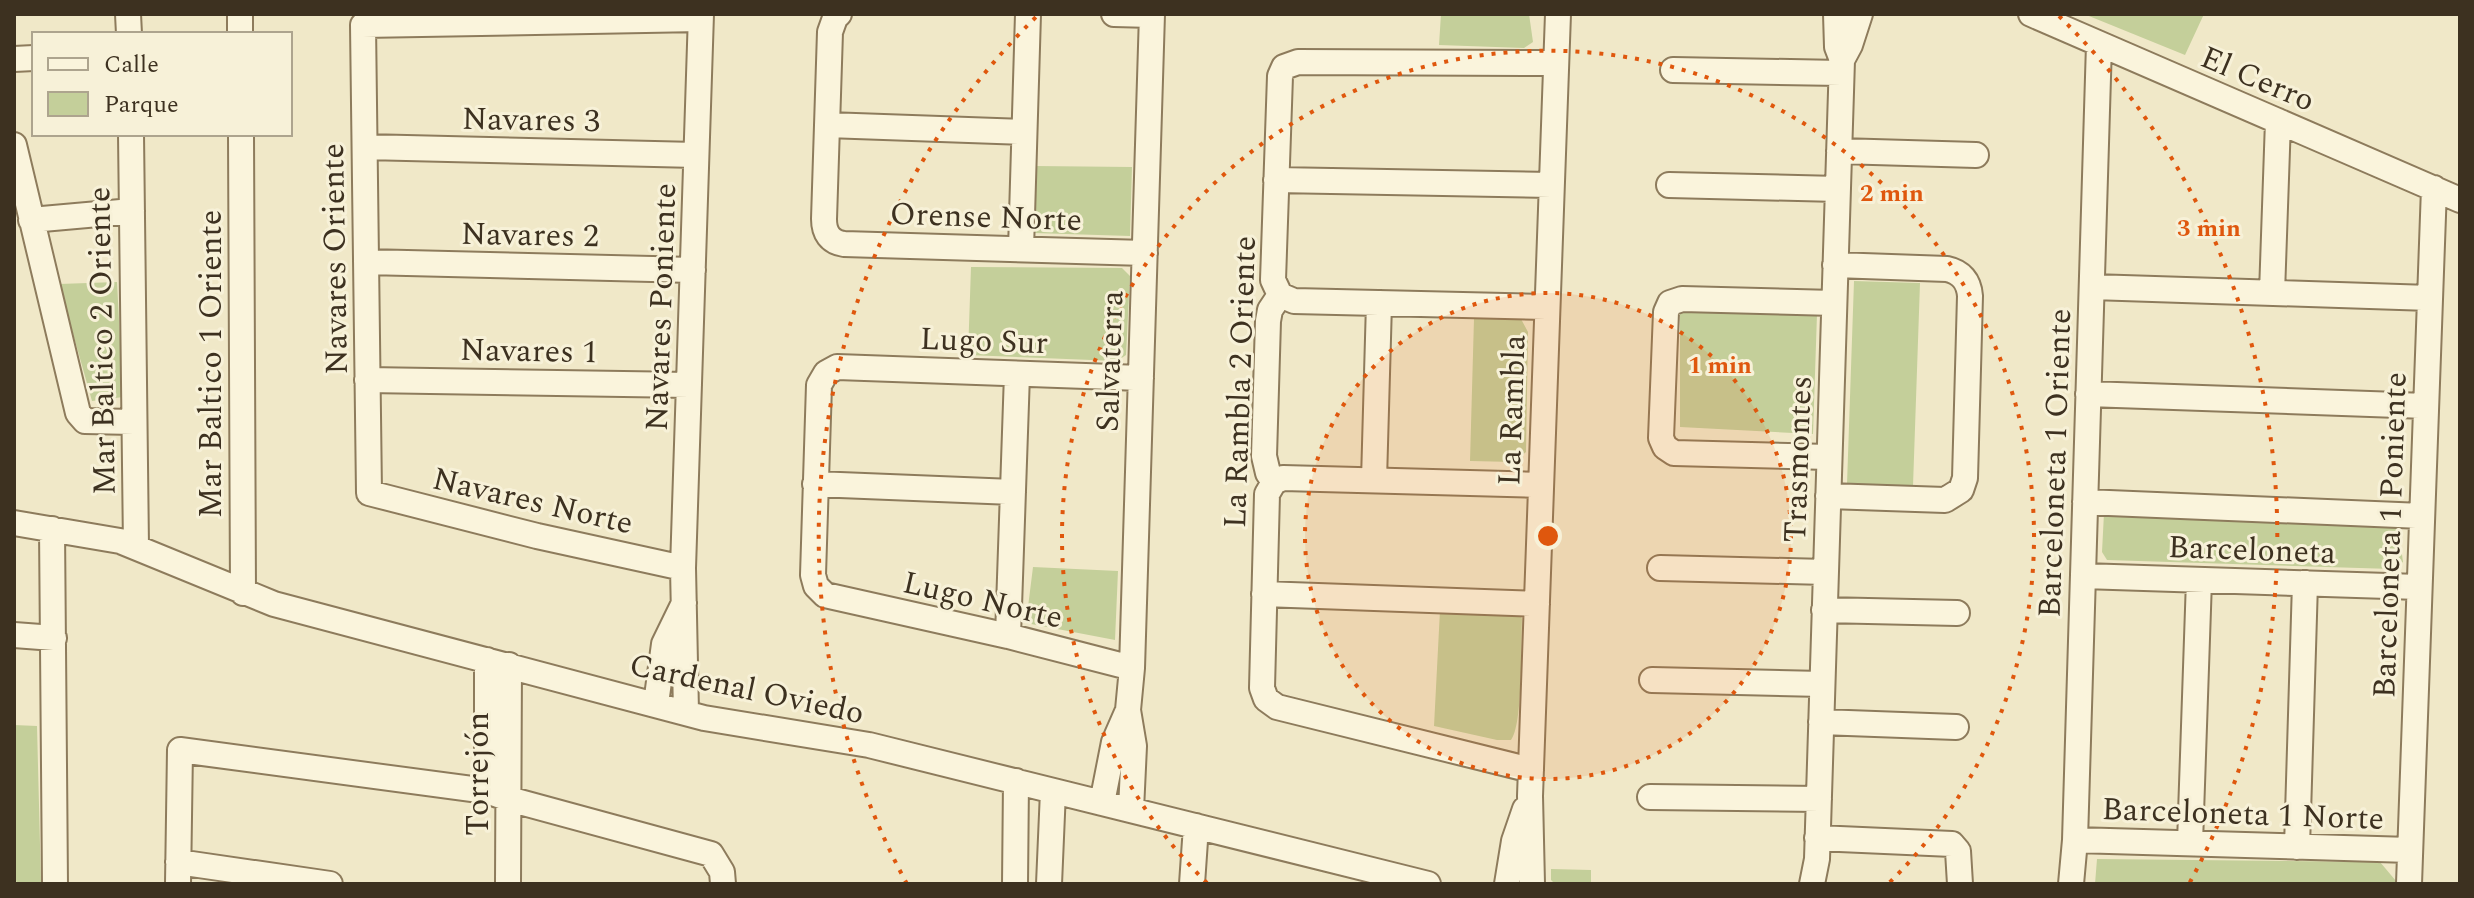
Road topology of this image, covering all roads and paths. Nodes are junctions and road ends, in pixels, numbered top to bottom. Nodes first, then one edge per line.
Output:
1 (839, 14) edge
2 (1028, 14) edge
3 (1114, 14) edge
4 (1836, 14) edge
5 (1860, 14) edge
6 (2031, 14) edge
7 (1152, 15) edge
8 (700, 16) edge
9 (1554, 18) edge
10 (2099, 44) junction
11 (1555, 63) junction
12 (1841, 67) junction
13 (1673, 70) dead end
14 (2278, 121) junction
15 (827, 125) junction
16 (1024, 132) junction
17 (131, 136) edge
18 (241, 136) edge
19 (14, 145) edge
20 (365, 147) junction
21 (1839, 151) junction
22 (696, 155) junction
23 (1976, 155) dead end
24 (1276, 180) junction
25 (1551, 185) junction
26 (1669, 185) dead end
27 (2434, 188) junction
28 (1838, 189) junction
29 (2460, 200) edge
30 (132, 211) junction
31 (31, 220) junction
32 (1021, 249) junction
33 (1145, 253) junction
34 (366, 262) junction
35 (1835, 265) junction
36 (693, 270) junction
37 (2092, 287) junction
38 (2272, 293) junction
39 (1280, 295) junction
40 (2430, 298) junction
41 (1379, 303) junction
42 (1834, 303) junction
43 (1546, 307) junction
44 (1017, 374) junction
45 (1141, 378) junction
46 (367, 380) junction
47 (689, 385) junction
48 (2088, 394) junction
49 (2426, 406) junction
50 (134, 422) junction
51 (1829, 457) junction
52 (1374, 480) junction
53 (1274, 482) junction
54 (815, 484) junction
55 (1541, 485) junction
56 (1013, 492) junction
57 (369, 493) joint
58 (1828, 496) junction
59 (2085, 502) junction
60 (2422, 516) junction
61 (14, 523) edge
62 (52, 529) junction
63 (136, 547) junction
64 (683, 568) junction
65 (1660, 568) dead end
66 (1826, 572) junction
67 (2083, 576) junction
68 (2199, 580) junction
69 (2305, 583) junction
70 (2419, 587) junction
71 (243, 593) junction
72 (1264, 594) junction
73 (685, 601) junction
74 (1537, 604) junction
75 (1824, 610) junction
76 (1957, 613) dead end
77 (14, 635) edge
78 (1008, 636) junction
79 (54, 638) junction
80 (498, 662) junction
81 (1132, 668) junction
82 (1652, 680) dead end
83 (1822, 684) junction
84 (656, 704) junction
85 (1128, 710) junction
86 (686, 712) junction
87 (1821, 722) junction
88 (1956, 727) dead end
89 (1531, 770) junction
90 (1016, 781) junction
91 (1053, 791) junction
92 (498, 795) junction
93 (1530, 796) junction
94 (1650, 797) dead end
95 (1819, 799) junction
96 (1102, 803) junction
97 (1131, 810) junction
98 (1196, 826) junction
99 (2075, 840) junction
100 (2190, 843) junction
101 (2297, 847) junction
102 (1817, 848) junction
103 (2410, 850) junction
104 (178, 873) edge
105 (55, 884) edge
106 (330, 884) edge
107 (508, 884) edge
108 (723, 884) edge
109 (1015, 884) edge
110 (1049, 884) edge
111 (1192, 884) edge
112 (1428, 884) edge
113 (1507, 884) edge
114 (1532, 884) edge
115 (1812, 884) edge
116 (1825, 884) edge
117 (1960, 884) edge
118 (2071, 884) edge
119 (2409, 884) edge

1 - 15 street
2 - 16 street
3 - 7 street
4 - 12 street, Trasmontes
5 - 12 street, Trasmontes
6 - 10 street, El Cerro
7 - 33 street, Salvaterra
8 - 20 street, Navares Oriente
8 - 22 street, Navares Poniente
9 - 11 street, La Rambla
10 - 14 street, El Cerro
10 - 37 street, Barceloneta 1 Oriente
11 - 24 street, La Rambla 2 Oriente
11 - 25 street, La Rambla
12 - 13 street
12 - 21 street, Trasmontes
14 - 27 street, El Cerro
14 - 38 street
15 - 16 street
15 - 32 street, Orense Norte
16 - 32 street
17 - 30 street, Mar Baltico 2 Oriente
18 - 71 street, Mar Baltico 1 Oriente
19 - 31 street
20 - 22 street, Navares 3
20 - 34 street, Navares Oriente
21 - 23 street
21 - 28 street, Trasmontes
22 - 36 street, Navares Poniente
24 - 25 street
24 - 39 street, La Rambla 2 Oriente
25 - 43 street, La Rambla
26 - 28 street
27 - 29 street, El Cerro
27 - 40 street, Barceloneta 1 Poniente
28 - 35 street, Trasmontes
30 - 31 street
30 - 50 street, Mar Baltico 2 Oriente
31 - 50 street
32 - 33 street, Orense Norte
33 - 45 street, Salvaterra
34 - 36 street, Navares 2
34 - 46 street, Navares Oriente
35 - 42 street, Trasmontes
35 - 58 street
36 - 47 street, Navares Poniente
37 - 38 street
37 - 48 street, Barceloneta 1 Oriente
38 - 40 street
39 - 41 street
39 - 53 street, La Rambla 2 Oriente
40 - 49 street, Barceloneta 1 Poniente
41 - 43 street
41 - 52 street
42 - 51 street, Trasmontes
42 - 51 street
43 - 55 street, La Rambla
44 - 45 street, Lugo Sur
44 - 54 street, Lugo Sur
44 - 56 street
45 - 81 street, Salvaterra
46 - 47 street, Navares 1
46 - 57 street, Navares Oriente
47 - 64 street, Navares Poniente
48 - 49 street
48 - 59 street, Barceloneta 1 Oriente
49 - 60 street, Barceloneta 1 Poniente
50 - 63 street, Mar Baltico 2 Oriente
51 - 58 street, Trasmontes
52 - 53 street
52 - 55 street
53 - 72 street, La Rambla 2 Oriente
54 - 56 street
54 - 78 street, Lugo Norte
55 - 74 street, La Rambla
56 - 78 street
57 - 64 street, Navares Norte
58 - 66 street, Trasmontes
59 - 60 street
59 - 67 street, Barceloneta 1 Oriente
60 - 70 street, Barceloneta 1 Poniente
61 - 62 street, Cardenal Oviedo
62 - 63 street, Cardenal Oviedo
62 - 79 street
63 - 71 street, Cardenal Oviedo
64 - 73 street, Navares Poniente
65 - 66 street
66 - 75 street, Trasmontes
67 - 68 street, Barceloneta
67 - 99 street, Barceloneta 1 Oriente
68 - 69 street, Barceloneta
68 - 100 street
69 - 70 street, Barceloneta
69 - 101 street
70 - 103 street, Barceloneta 1 Poniente
71 - 80 street, Cardenal Oviedo
72 - 74 street
72 - 89 street, La Rambla 2 Oriente
73 - 84 street, Navares Poniente
73 - 86 street, Navares Poniente
74 - 89 street, La Rambla
75 - 76 street
75 - 83 street, Trasmontes
77 - 79 street
78 - 81 street, Lugo Norte
79 - 105 street
80 - 84 street, Cardenal Oviedo
80 - 92 street, Torrejón
81 - 85 street, Salvaterra
82 - 83 street
83 - 87 street, Trasmontes
84 - 86 street, Cardenal Oviedo
85 - 96 street, Salvaterra
85 - 97 street, Salvaterra
86 - 90 street, Cardenal Oviedo
87 - 88 street
87 - 95 street, Trasmontes
89 - 93 street, La Rambla
90 - 91 street, Cardenal Oviedo
90 - 109 street
91 - 96 street, Cardenal Oviedo
91 - 110 street
92 - 104 street
92 - 107 street, Torrejón
92 - 108 street
93 - 113 street, La Rambla
93 - 114 street, La Rambla
94 - 95 street
95 - 102 street, Trasmontes
96 - 97 street, Cardenal Oviedo
97 - 98 street, Cardenal Oviedo
98 - 111 street
98 - 112 street, Cardenal Oviedo
99 - 100 street, Barceloneta 1 Norte
99 - 118 street, Barceloneta 1 Oriente
100 - 101 street, Barceloneta 1 Norte
101 - 103 street, Barceloneta 1 Norte
102 - 115 street, Trasmontes
102 - 116 street, Trasmontes
102 - 117 street
103 - 119 street, Barceloneta 1 Poniente
104 - 106 street

